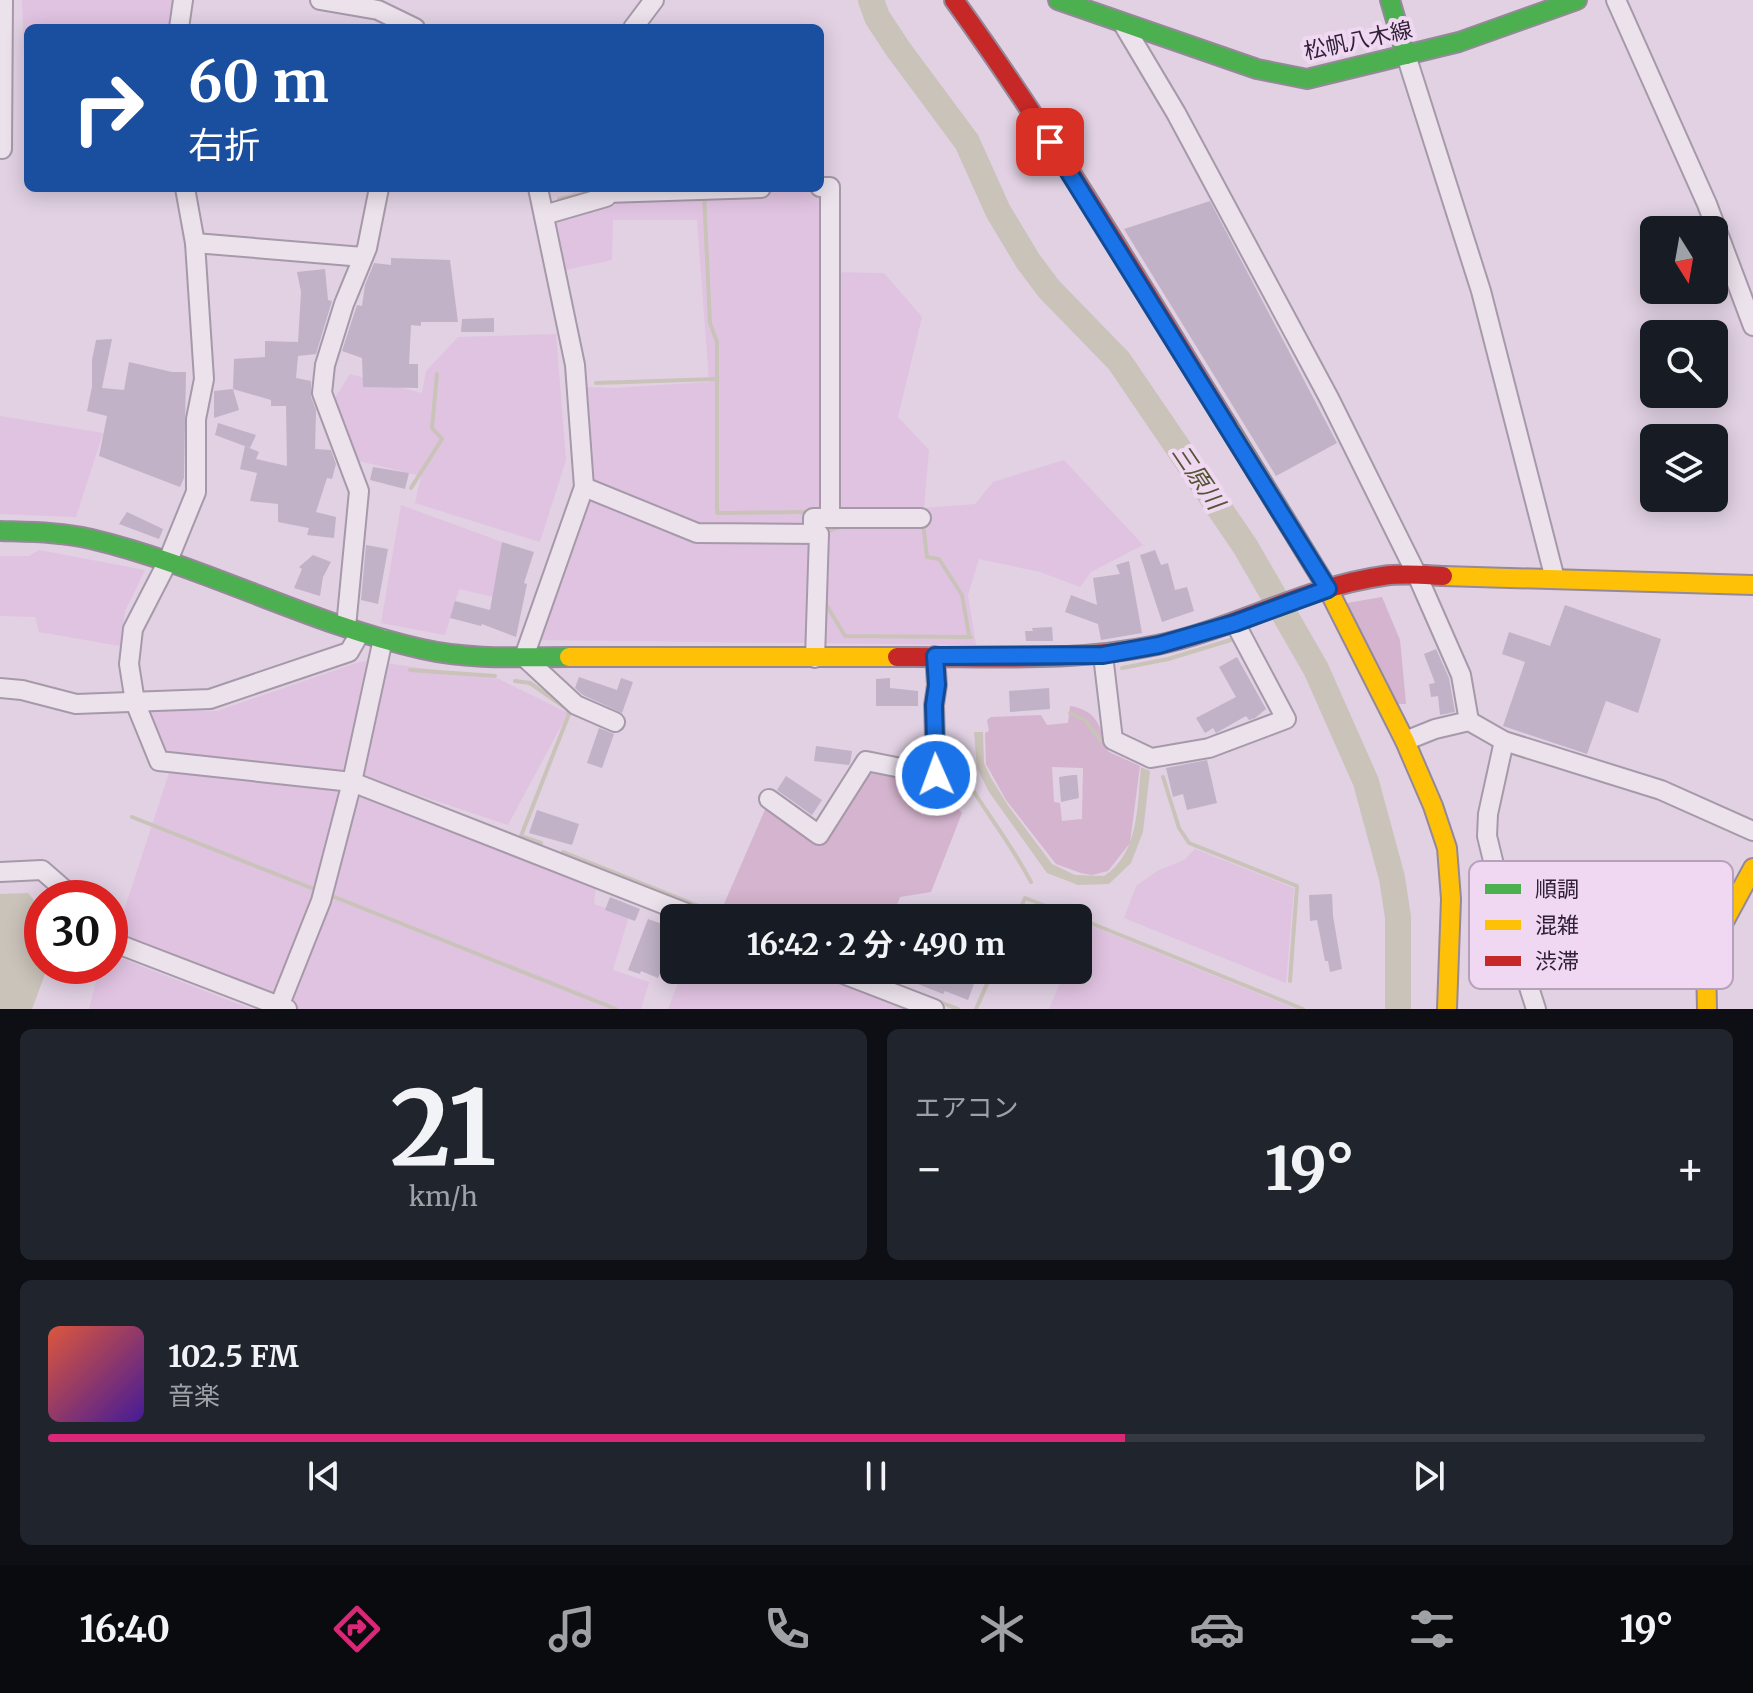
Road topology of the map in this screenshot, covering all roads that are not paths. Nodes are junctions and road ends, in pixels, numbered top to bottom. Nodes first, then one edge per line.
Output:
1 (3, 0) edge
2 (183, 0) edge
3 (320, 0) edge
4 (654, 0) edge
5 (954, 0) edge
6 (1058, 0) edge
7 (1390, 0) edge
8 (1577, 0) edge
9 (1616, 0) edge
10 (379, 13) edge
11 (180, 24) edge
12 (405, 24) edge
13 (636, 24) edge
14 (1123, 24) junction
15 (1, 30) edge
16 (1406, 55) junction
17 (2, 149) edge
18 (824, 187) edge
19 (186, 192) edge
20 (378, 192) edge
21 (539, 192) edge
22 (606, 192) edge
23 (544, 215) junction
24 (195, 243) junction
25 (363, 257) junction
26 (1753, 326) edge
27 (584, 487) junction
28 (830, 518) junction
29 (921, 518) dead end
30 (0, 531) edge
31 (813, 534) junction
32 (167, 563) junction
33 (1417, 575) junction
34 (1555, 579) junction
35 (1753, 585) edge
36 (1328, 589) junction
37 (1240, 621) junction
38 (353, 630) junction
39 (383, 639) junction
40 (1103, 655) junction
41 (935, 656) junction
42 (524, 657) junction
43 (815, 658) junction
44 (0, 688) edge
45 (135, 702) junction
46 (1469, 721) junction
47 (615, 722) dead end
48 (1405, 741) junction
49 (1504, 741) junction
50 (352, 782) junction
51 (769, 799) dead end
52 (1753, 831) edge
53 (1493, 861) edge
54 (1753, 868) edge
55 (0, 872) edge
56 (53, 880) edge
57 (663, 904) edge
58 (1733, 905) edge
59 (128, 948) edge
60 (869, 984) edge
61 (1530, 989) edge
62 (1707, 989) edge
63 (281, 1008) edge
64 (934, 1009) edge
65 (1447, 1009) edge
66 (1536, 1009) edge
67 (1707, 1009) edge

1 - 15 street
2 - 11 street
3 - 10 street
4 - 13 street
5 - 36 street
6 - 14 street, 松帆八木線
7 - 16 street
8 - 16 street, 松帆八木線
9 - 26 street
10 - 12 street
14 - 16 street, 松帆八木線
14 - 33 street
15 - 17 street
16 - 34 street
18 - 28 street
19 - 24 street
20 - 25 street
21 - 23 street
22 - 23 street
23 - 27 street
24 - 25 street
24 - 32 street
25 - 38 street
27 - 31 street
27 - 42 street
28 - 29 street
28 - 31 street
30 - 32 street
31 - 43 street
32 - 38 street
32 - 45 street
33 - 34 street
33 - 36 street
33 - 46 street
34 - 35 street
36 - 37 street
36 - 48 street
37 - 40 street
37 - 40 street
38 - 39 street
38 - 45 street
39 - 42 street
39 - 50 street
40 - 41 street
41 - 43 street
41 - 51 street
42 - 43 street
42 - 47 street
44 - 45 street
45 - 50 street
46 - 48 street
46 - 49 street
48 - 65 street
49 - 52 street
49 - 53 street
50 - 57 street
50 - 63 street
54 - 58 street
55 - 56 street
59 - 63 street
60 - 64 street
61 - 66 street
62 - 67 street

